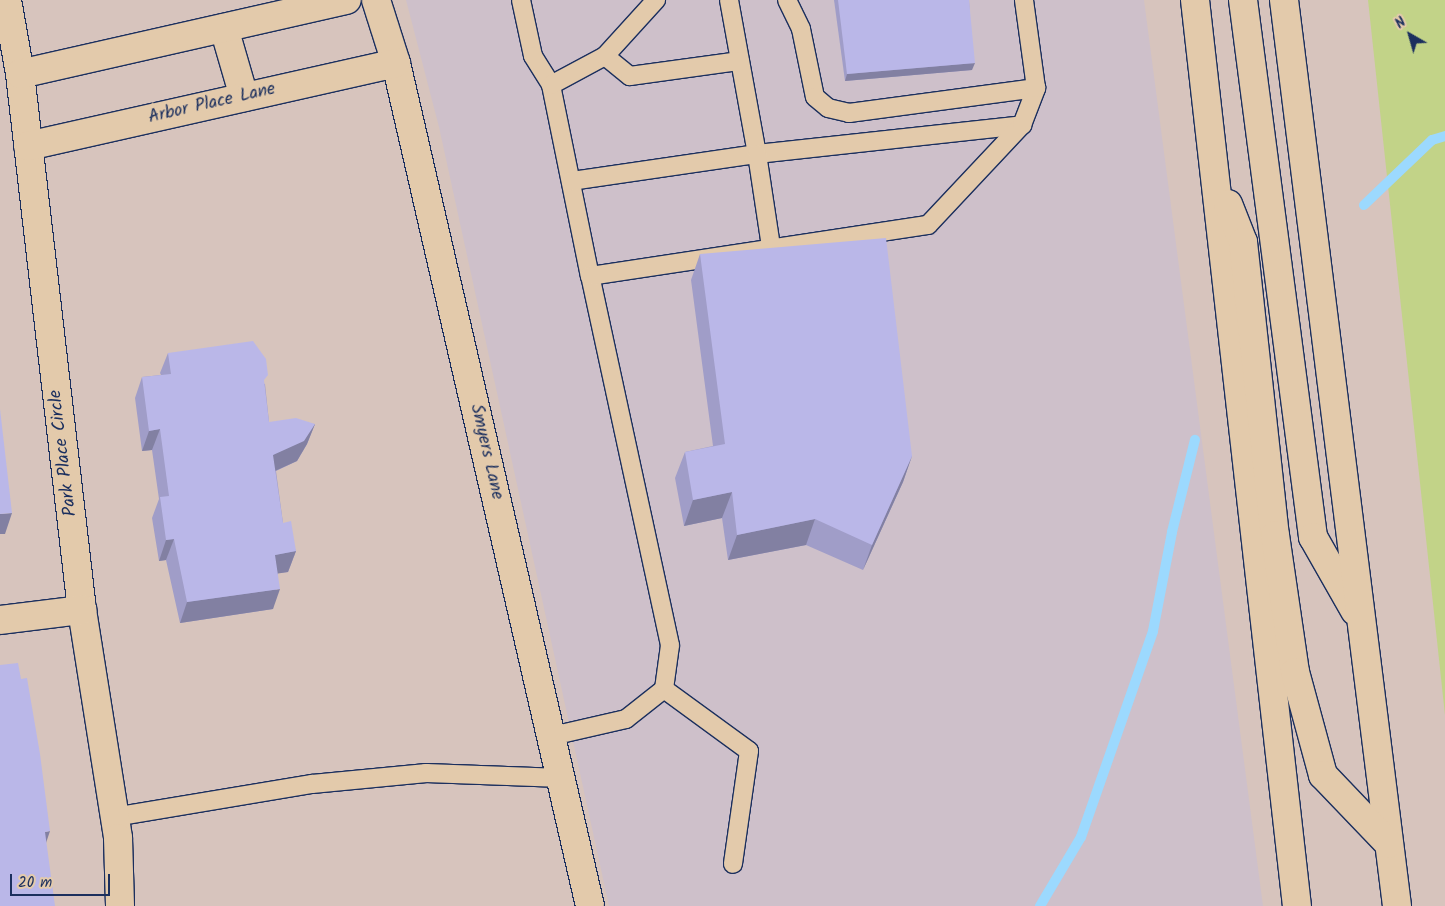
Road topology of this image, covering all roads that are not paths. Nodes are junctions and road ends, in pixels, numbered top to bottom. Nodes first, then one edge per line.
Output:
1 (7, 0) edge
2 (346, 0) edge
3 (376, 0) edge
4 (521, 0) edge
5 (656, 0) edge
6 (729, 0) edge
7 (787, 0) edge
8 (1024, 0) edge
9 (1195, 0) edge
10 (1243, 0) edge
11 (1284, 0) edge
12 (224, 28) junction
13 (605, 56) junction
14 (740, 61) junction
15 (396, 63) junction
16 (20, 74) junction
17 (551, 85) junction
18 (1036, 88) junction
19 (244, 97) junction
20 (1022, 125) junction
21 (28, 146) junction
22 (757, 154) junction
23 (1214, 170) junction
24 (571, 181) junction
25 (772, 247) junction
26 (590, 276) junction
27 (82, 610) junction
28 (0, 620) edge
29 (1362, 623) junction
30 (664, 689) junction
31 (552, 736) junction
32 (562, 778) junction
33 (114, 817) junction
34 (1389, 844) junction
35 (733, 864) dead end
36 (120, 906) edge
37 (590, 906) edge
38 (1297, 906) edge
39 (1397, 906) edge

1 - 16 main road, Park Place Circle
2 - 12 main road
3 - 15 main road, Smyers Lane
4 - 17 lane
5 - 13 lane
6 - 14 lane
7 - 18 lane
8 - 18 lane
9 - 23 main road
10 - 29 main road
11 - 29 main road
12 - 16 main road
12 - 19 main road
13 - 14 lane
13 - 17 lane
14 - 22 lane
15 - 19 main road, Arbor Place Lane
15 - 31 main road, Smyers Lane
16 - 21 main road, Park Place Circle
17 - 24 lane
18 - 20 lane
19 - 21 main road, Arbor Place Lane
20 - 22 lane
20 - 25 lane
21 - 27 main road, Park Place Circle
22 - 24 lane
22 - 25 lane
23 - 34 main road
23 - 38 main road
24 - 26 lane
25 - 26 lane
26 - 30 lane
27 - 28 main road
27 - 33 main road, Park Place Circle
29 - 34 main road
30 - 31 lane
30 - 35 lane
31 - 32 main road, Smyers Lane
32 - 33 lane
32 - 37 main road, Smyers Lane
33 - 36 main road, Park Place Circle
34 - 39 main road

